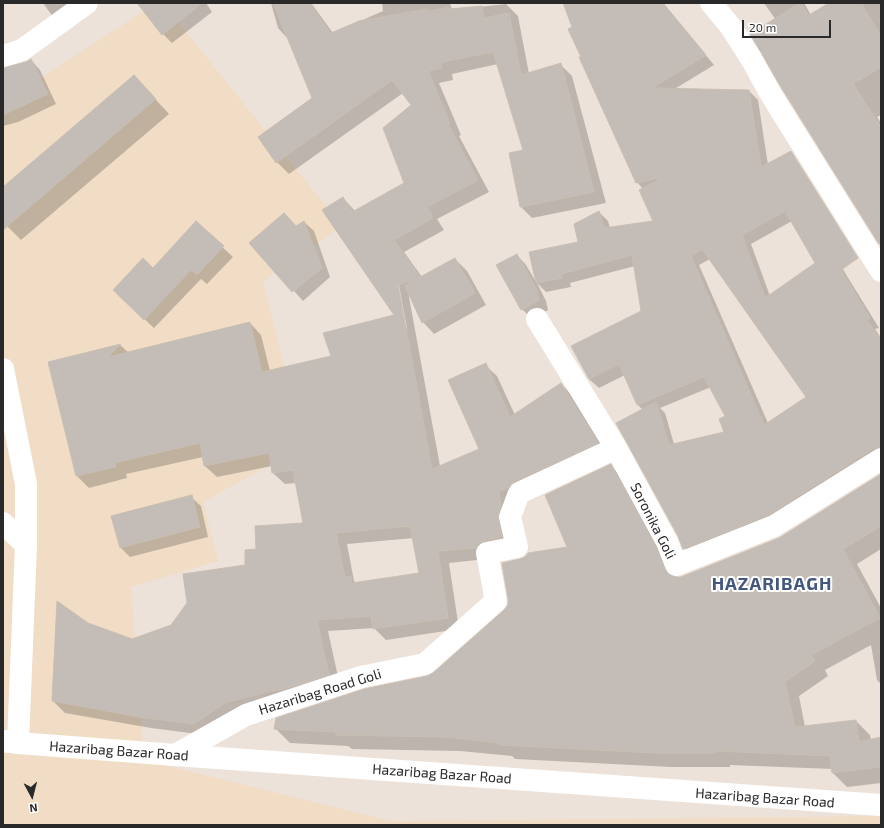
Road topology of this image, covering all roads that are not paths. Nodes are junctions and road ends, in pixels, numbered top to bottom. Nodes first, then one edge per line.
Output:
1 (87, 3) edge
2 (711, 3) edge
3 (3, 56) edge
4 (881, 271) edge
5 (537, 319) dead end
6 (3, 369) edge
7 (616, 448) junction
8 (881, 459) edge
9 (3, 523) edge
10 (26, 545) junction
11 (11, 742) edge
12 (175, 755) junction
13 (881, 806) edge

1 - 3 street
2 - 4 street
5 - 7 street, Soronika Goli
6 - 10 street
7 - 8 street, Soronika Goli
7 - 12 street, Hazaribag Road Goli
9 - 10 street
10 - 11 street
11 - 12 street, Hazaribag Bazar Road
12 - 13 street, Hazaribag Bazar Road

